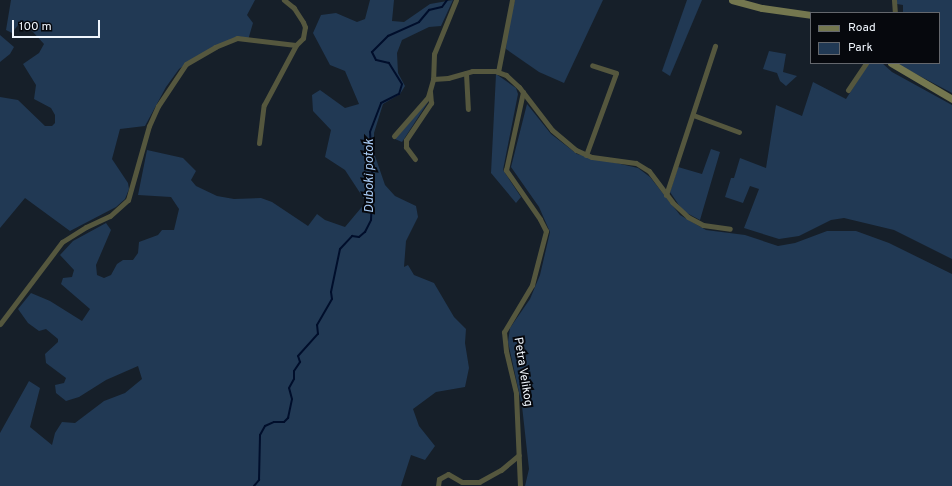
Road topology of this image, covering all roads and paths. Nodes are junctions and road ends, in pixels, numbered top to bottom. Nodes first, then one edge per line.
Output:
1 (284, 0) edge
2 (456, 0) edge
3 (512, 0) edge
4 (732, 0) edge
5 (894, 0) edge
6 (895, 12) edge
7 (810, 15) edge
8 (296, 45) junction
9 (716, 46) dead end
10 (865, 64) edge
11 (893, 64) edge
12 (592, 65) dead end
13 (498, 72) junction
14 (466, 73) junction
15 (433, 79) junction
16 (848, 90) dead end
17 (430, 92) junction
18 (523, 92) junction
19 (952, 99) edge
20 (468, 109) dead end
21 (693, 115) junction
22 (739, 132) dead end
23 (394, 136) dead end
24 (259, 143) dead end
25 (586, 155) junction
26 (415, 159) dead end
27 (666, 195) junction
28 (730, 229) dead end
29 (0, 324) edge
30 (519, 455) junction
31 (438, 486) edge
32 (520, 486) edge

1 - 8 street
2 - 15 street
3 - 13 street
4 - 7 street
5 - 6 street
8 - 24 street
8 - 29 street
9 - 21 street
10 - 16 street
11 - 19 street
12 - 25 street
13 - 14 street
13 - 18 street
14 - 15 street
14 - 20 street
15 - 17 street
17 - 23 street
17 - 26 street
18 - 25 street
18 - 30 street, Petra Velikog
21 - 22 street
21 - 27 street
25 - 27 street
27 - 28 street
30 - 31 street
30 - 32 street, Petra Velikog

